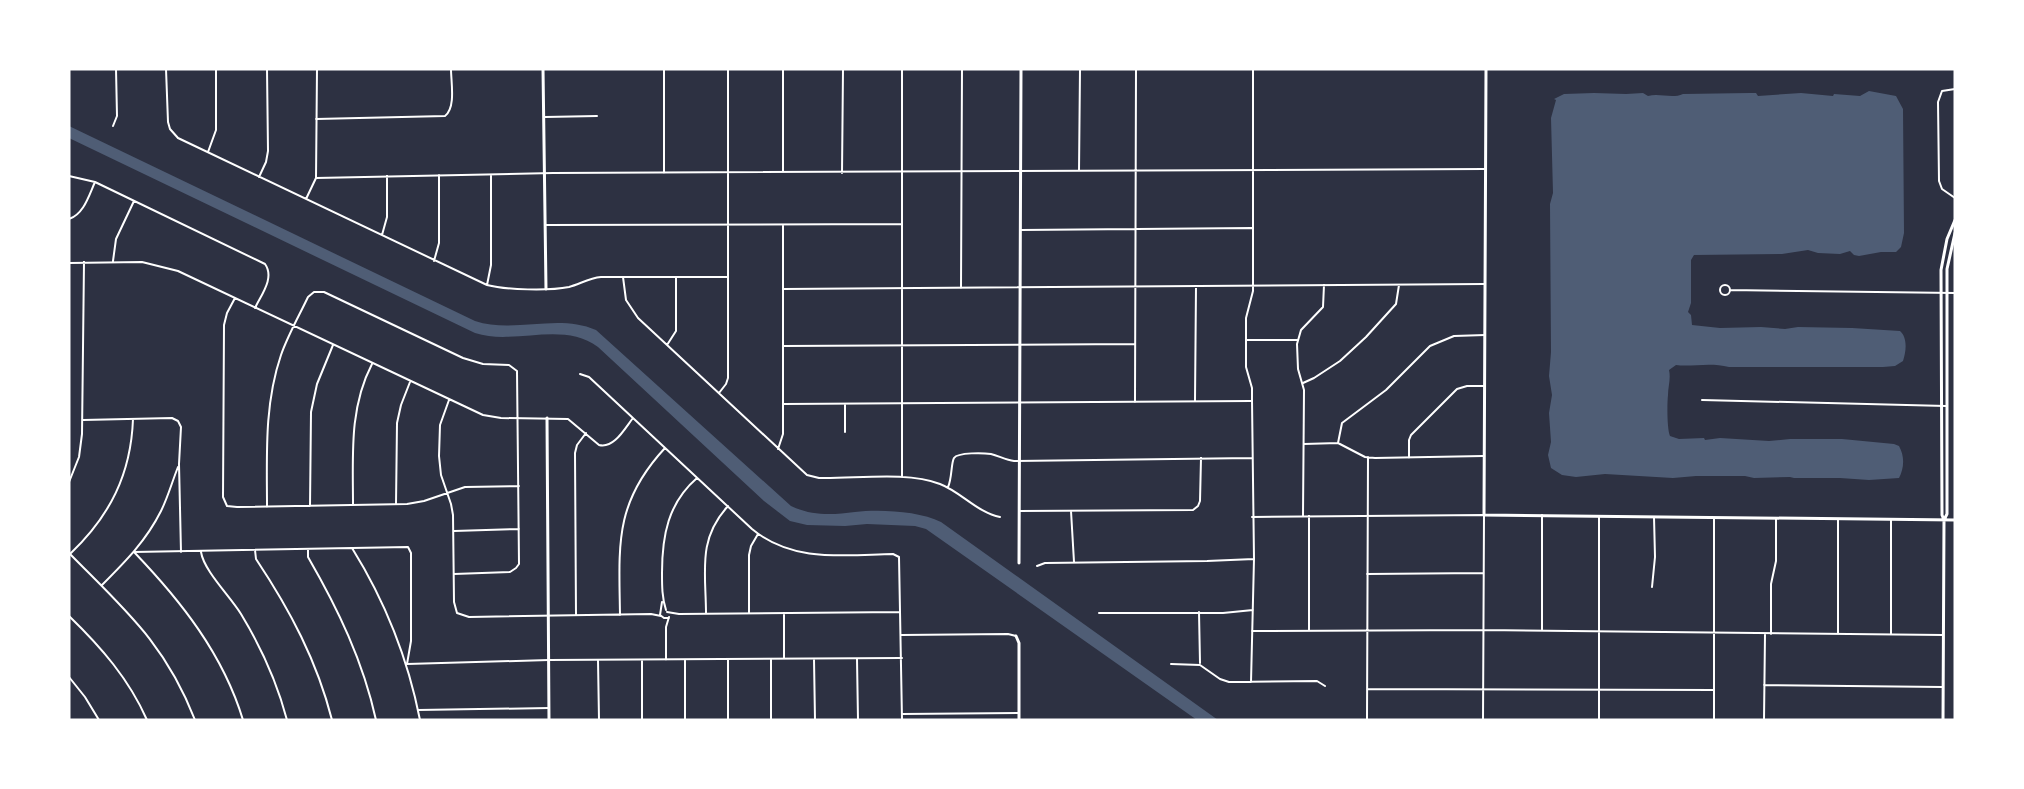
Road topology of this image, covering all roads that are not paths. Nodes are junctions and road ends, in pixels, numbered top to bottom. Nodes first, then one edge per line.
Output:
1 (117, 69) edge
2 (166, 69) edge
3 (216, 69) edge
4 (267, 69) edge
5 (316, 69) edge
6 (451, 69) edge
7 (543, 69) edge
8 (664, 69) edge
9 (728, 69) edge
10 (783, 69) edge
11 (843, 69) edge
12 (902, 69) edge
13 (962, 69) edge
14 (1021, 69) edge
15 (1080, 69) edge
16 (1136, 69) edge
17 (1253, 69) edge
18 (1486, 69) edge
19 (1955, 89) edge
20 (597, 116) dead end
21 (545, 117) junction
22 (316, 119) junction
23 (113, 126) dead end
24 (208, 152) junction
25 (1485, 169) junction
26 (1253, 170) junction
27 (1137, 171) junction
28 (783, 172) junction
29 (962, 172) junction
30 (1021, 172) junction
31 (1079, 172) junction
32 (545, 173) junction
33 (664, 173) junction
34 (728, 173) junction
35 (842, 173) junction
36 (902, 173) junction
37 (491, 175) junction
38 (69, 176) edge
39 (387, 176) junction
40 (439, 176) junction
41 (259, 177) junction
42 (316, 178) junction
43 (95, 182) junction
44 (1955, 198) edge
45 (306, 199) junction
46 (134, 201) junction
47 (69, 219) edge
48 (1955, 220) edge
49 (727, 224) junction
50 (902, 224) junction
51 (545, 225) junction
52 (783, 225) junction
53 (1252, 228) junction
54 (1136, 229) junction
55 (1020, 230) junction
56 (1955, 233) edge
57 (382, 236) junction
58 (113, 261) junction
59 (434, 261) junction
60 (84, 262) junction
61 (69, 263) edge
62 (623, 277) junction
63 (676, 277) junction
64 (727, 277) junction
65 (1484, 284) junction
66 (487, 285) junction
67 (1252, 285) junction
68 (1324, 285) junction
69 (1399, 285) junction
70 (1196, 286) junction
71 (1021, 287) junction
72 (1136, 287) junction
73 (546, 288) junction
74 (902, 288) junction
75 (961, 288) junction
76 (783, 289) junction
77 (1730, 290) dead end
78 (1941, 292) junction
79 (1946, 292) junction
80 (1955, 292) edge
81 (235, 298) junction
82 (255, 308) junction
83 (294, 327) junction
84 (1485, 335) junction
85 (1246, 340) junction
86 (1298, 340) junction
87 (1135, 344) junction
88 (333, 345) junction
89 (667, 345) junction
90 (902, 345) junction
91 (1020, 345) junction
92 (783, 346) junction
93 (372, 364) junction
94 (580, 374) dead end
95 (410, 382) junction
96 (1303, 383) junction
97 (1484, 386) junction
98 (719, 393) junction
99 (449, 400) junction
100 (1252, 400) junction
101 (1702, 400) dead end
102 (1135, 402) junction
103 (1195, 402) junction
104 (902, 403) junction
105 (1020, 403) junction
106 (783, 404) junction
107 (845, 404) junction
108 (1941, 406) junction
109 (1946, 406) junction
110 (518, 418) junction
111 (547, 418) junction
112 (633, 418) junction
113 (133, 419) junction
114 (83, 420) junction
115 (845, 432) dead end
116 (586, 433) junction
117 (1338, 443) junction
118 (1303, 444) junction
119 (665, 448) junction
120 (778, 449) junction
121 (1484, 456) junction
122 (1368, 457) junction
123 (1201, 458) junction
124 (1252, 458) junction
125 (1409, 458) junction
126 (1020, 460) junction
127 (179, 464) junction
128 (697, 478) junction
129 (902, 478) junction
130 (69, 482) edge
131 (519, 486) junction
132 (948, 487) junction
133 (448, 492) junction
134 (396, 504) junction
135 (353, 505) junction
136 (310, 506) junction
137 (728, 506) junction
138 (267, 507) junction
139 (1019, 511) junction
140 (1071, 511) junction
141 (1484, 514) junction
142 (1542, 515) junction
143 (1303, 516) junction
144 (1310, 516) junction
145 (1367, 516) junction
146 (1599, 516) junction
147 (1000, 517) dead end
148 (1252, 517) junction
149 (1654, 517) junction
150 (1714, 518) junction
151 (1776, 519) junction
152 (1838, 519) junction
153 (1891, 519) junction
154 (1944, 520) junction
155 (1955, 520) edge
156 (519, 529) junction
157 (454, 531) junction
158 (758, 534) junction
159 (352, 548) junction
160 (308, 549) junction
161 (255, 550) junction
162 (134, 552) junction
163 (181, 552) junction
164 (201, 552) junction
165 (69, 554) edge
166 (1254, 559) junction
167 (1074, 562) junction
168 (1019, 563) dead end
169 (1036, 567) dead end
170 (1483, 573) junction
171 (454, 574) junction
172 (1367, 574) junction
173 (102, 585) junction
174 (1652, 587) dead end
175 (663, 599) junction
176 (1253, 610) junction
177 (660, 611) junction
178 (666, 611) junction
179 (900, 612) junction
180 (1200, 612) junction
181 (784, 613) junction
182 (1099, 613) dead end
183 (651, 614) junction
184 (679, 614) junction
185 (706, 614) junction
186 (749, 614) junction
187 (548, 615) junction
188 (576, 615) junction
189 (620, 615) junction
190 (69, 616) edge
191 (662, 617) junction
192 (669, 617) junction
193 (666, 627) junction
194 (1483, 630) junction
195 (1542, 630) junction
196 (1252, 631) junction
197 (1309, 631) junction
198 (1368, 631) junction
199 (1598, 631) junction
200 (1714, 633) junction
201 (901, 634) junction
202 (1765, 634) junction
203 (1771, 634) junction
204 (1891, 634) junction
205 (1838, 635) junction
206 (1943, 635) junction
207 (1016, 636) joint
208 (857, 658) junction
209 (902, 658) junction
210 (771, 659) junction
211 (784, 659) junction
212 (814, 659) junction
213 (549, 660) junction
214 (598, 660) junction
215 (642, 660) junction
216 (666, 660) junction
217 (685, 660) junction
218 (728, 660) junction
219 (406, 664) junction
220 (1171, 664) dead end
221 (1200, 664) junction
222 (69, 677) edge
223 (1251, 682) junction
224 (1764, 685) junction
225 (1325, 686) dead end
226 (1943, 687) junction
227 (1484, 688) junction
228 (1367, 689) junction
229 (1599, 689) junction
230 (1714, 690) junction
231 (549, 708) junction
232 (418, 710) junction
233 (1019, 713) junction
234 (902, 714) junction
235 (99, 720) edge
236 (147, 720) edge
237 (195, 720) edge
238 (243, 720) edge
239 (287, 720) edge
240 (332, 720) edge
241 (376, 720) edge
242 (420, 720) edge
243 (549, 720) edge
244 (599, 720) edge
245 (642, 720) edge
246 (685, 720) edge
247 (728, 720) edge
248 (771, 720) edge
249 (815, 720) edge
250 (858, 720) edge
251 (902, 720) edge
252 (1019, 720) edge
253 (1367, 720) edge
254 (1484, 720) edge
255 (1599, 720) edge
256 (1714, 720) edge
257 (1764, 720) edge
258 (1943, 720) edge

1 - 23 street
2 - 24 street
3 - 24 street
4 - 41 street
5 - 22 street
6 - 22 street
7 - 21 street
8 - 33 street
9 - 34 street
10 - 28 street
11 - 35 street
12 - 36 street
13 - 29 street
14 - 30 street
15 - 31 street
16 - 27 street
17 - 26 street
18 - 25 street
19 - 44 street
20 - 21 street
21 - 32 street
22 - 42 street
24 - 41 street
25 - 26 street
25 - 65 street
26 - 27 street
26 - 53 street
27 - 31 street
27 - 54 street
28 - 34 street
28 - 35 street
29 - 30 street
29 - 36 street
29 - 75 street
30 - 31 street
30 - 55 street
32 - 33 street
32 - 37 street
32 - 51 street
33 - 34 street
34 - 49 street
35 - 36 street
36 - 50 street
37 - 40 street
37 - 66 street
38 - 43 street
39 - 40 street
39 - 42 street
39 - 57 street
40 - 59 street
41 - 45 street
42 - 45 street
43 - 46 street
43 - 47 street
45 - 57 street
46 - 58 street
46 - 82 street
48 - 78 street
49 - 51 street
49 - 52 street
49 - 64 street
50 - 52 street
50 - 74 street
51 - 73 street
52 - 76 street
53 - 54 street
53 - 67 street
54 - 55 street
54 - 72 street
55 - 71 street
56 - 79 street
57 - 59 street
58 - 60 street
58 - 81 street
59 - 66 street
60 - 61 street
60 - 114 street
62 - 63 street
62 - 73 street
62 - 89 street
63 - 64 street
63 - 89 street
64 - 98 street
65 - 69 street
65 - 84 street
66 - 73 street
67 - 68 street
67 - 70 street
67 - 85 street
68 - 69 street
68 - 86 street
69 - 96 street
70 - 72 street
70 - 103 street
71 - 72 street
71 - 75 street
71 - 91 street
72 - 87 street
74 - 75 street
74 - 76 street
74 - 90 street
76 - 92 street
77 - 78 street
78 - 79 street
78 - 108 street
79 - 80 street
79 - 109 street
81 - 82 street
81 - 138 street
82 - 83 street
83 - 88 street
83 - 110 street
83 - 138 street
84 - 97 street
84 - 117 street
85 - 86 street
85 - 100 street
86 - 96 street
87 - 91 street
87 - 102 street
88 - 93 street
88 - 136 street
89 - 98 street
90 - 91 street
90 - 92 street
90 - 104 street
91 - 105 street
92 - 106 street
93 - 95 street
93 - 135 street
94 - 112 street
95 - 99 street
95 - 134 street
96 - 118 street
97 - 121 street
97 - 125 street
98 - 120 street
99 - 110 street
99 - 133 street
100 - 103 street
100 - 124 street
101 - 108 street
102 - 103 street
102 - 105 street
104 - 105 street
104 - 107 street
104 - 129 street
105 - 126 street
106 - 107 street
106 - 120 street
107 - 115 street
108 - 109 street
108 - 154 street
109 - 154 street
110 - 111 street
110 - 131 street
111 - 116 street
111 - 187 street
112 - 116 street
112 - 119 street
113 - 114 street
113 - 127 street
113 - 165 street
114 - 130 street
116 - 188 street
117 - 118 street
117 - 122 street
118 - 143 street
119 - 128 street
119 - 189 street
120 - 129 street
121 - 125 street
121 - 141 street
122 - 125 street
122 - 145 street
123 - 124 street
123 - 126 street
123 - 140 street
124 - 148 street
126 - 132 street
126 - 139 street
127 - 162 street
127 - 163 street
128 - 137 street
128 - 175 street
129 - 132 street
131 - 133 street
131 - 156 street
132 - 147 street
133 - 134 street
133 - 157 street
134 - 135 street
135 - 136 street
136 - 138 street
137 - 158 street
137 - 185 street
139 - 140 street
139 - 168 street
140 - 167 street
141 - 142 street
141 - 145 street
141 - 170 street
142 - 146 street
142 - 195 street
143 - 144 street
143 - 148 street
144 - 145 street
144 - 197 street
145 - 172 street
146 - 149 street
146 - 199 street
148 - 166 street
149 - 150 street
149 - 174 street
150 - 151 street
150 - 200 street
151 - 152 street
151 - 203 street
152 - 153 street
152 - 205 street
153 - 154 street
153 - 204 street
154 - 155 street
154 - 206 street
156 - 157 street
156 - 171 street
157 - 171 street
158 - 179 street
158 - 186 street
159 - 160 street
159 - 219 street
159 - 219 street
160 - 161 street
160 - 241 street
161 - 164 street
161 - 240 street
162 - 163 street
162 - 173 street
162 - 238 street
163 - 164 street
164 - 239 street
165 - 173 street
166 - 167 street
166 - 176 street
167 - 169 street
170 - 172 street
170 - 194 street
171 - 187 street
172 - 198 street
173 - 237 street
175 - 177 street
175 - 178 street
176 - 180 street
176 - 196 street
177 - 178 street
177 - 183 street
177 - 191 street
178 - 184 street
178 - 192 street
179 - 181 street
179 - 201 street
180 - 182 street
180 - 221 street
181 - 186 street
181 - 211 street
183 - 189 street
183 - 191 street
184 - 185 street
184 - 192 street
185 - 186 street
187 - 188 street
187 - 213 street
188 - 189 street
190 - 236 street
191 - 192 street
191 - 193 street
192 - 193 street
193 - 216 street
194 - 195 street
194 - 198 street
194 - 227 street
195 - 199 street
196 - 197 street
196 - 223 street
197 - 198 street
198 - 228 street
199 - 200 street
199 - 229 street
200 - 202 street
200 - 230 street
201 - 207 street
201 - 209 street
202 - 203 street
202 - 224 street
203 - 205 street
204 - 205 street
204 - 206 street
206 - 226 street
207 - 233 street
208 - 209 street
208 - 212 street
208 - 250 street
209 - 234 street
210 - 211 street
210 - 218 street
210 - 248 street
211 - 212 street
212 - 249 street
213 - 214 street
213 - 219 street
213 - 231 street
214 - 215 street
214 - 244 street
215 - 216 street
215 - 245 street
216 - 217 street
217 - 218 street
217 - 246 street
218 - 247 street
219 - 232 street
220 - 221 street
221 - 223 street
222 - 235 street
223 - 225 street
224 - 226 street
224 - 257 street
226 - 258 street
227 - 228 street
227 - 229 street
227 - 254 street
228 - 253 street
229 - 230 street
229 - 255 street
230 - 256 street
231 - 232 street
231 - 243 street
232 - 242 street
233 - 234 street
233 - 252 street
234 - 251 street

